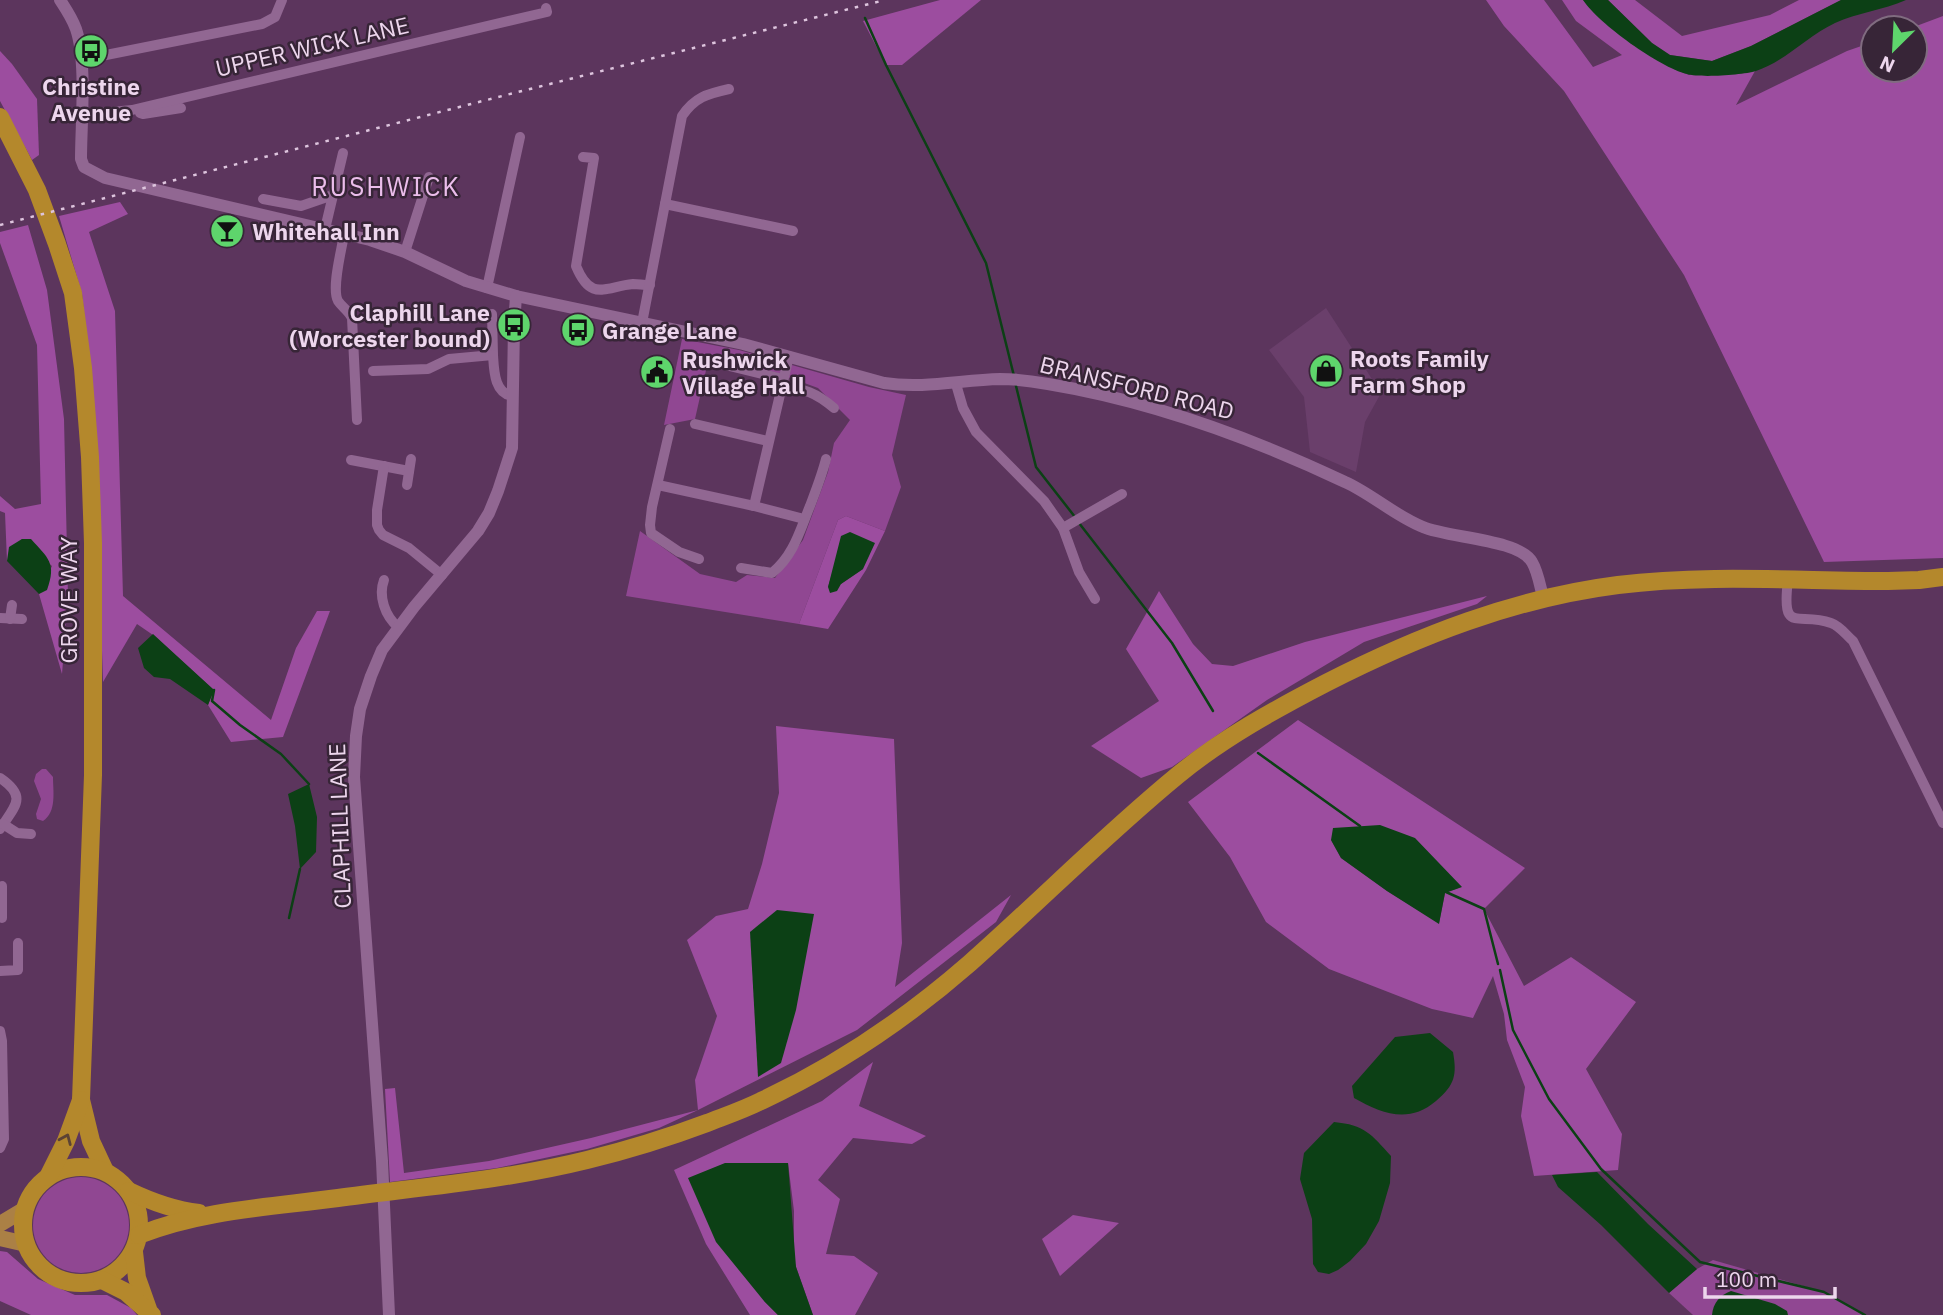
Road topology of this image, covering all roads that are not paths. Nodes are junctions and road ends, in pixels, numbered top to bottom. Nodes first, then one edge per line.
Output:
1 (60, 0) edge
2 (282, 0) edge
3 (546, 8) dead end
4 (81, 60) junction
5 (729, 89) dead end
6 (707, 94) junction
7 (712, 107) dead end
8 (181, 108) dead end
9 (132, 110) junction
10 (81, 115) junction
11 (0, 117) edge
12 (520, 137) dead end
13 (343, 153) dead end
14 (583, 157) dead end
15 (429, 177) dead end
16 (333, 195) junction
17 (263, 199) dead end
18 (665, 204) junction
19 (326, 229) junction
20 (793, 231) dead end
21 (344, 234) junction
22 (405, 252) junction
23 (650, 285) junction
24 (487, 288) junction
25 (516, 296) junction
26 (492, 314) dead end
27 (642, 323) junction
28 (493, 355) junction
29 (789, 356) junction
30 (717, 363) dead end
31 (373, 371) dead end
32 (782, 382) junction
33 (956, 384) junction
34 (513, 396) junction
35 (834, 408) dead end
36 (357, 420) dead end
37 (695, 424) dead end
38 (670, 429) dead end
39 (768, 441) junction
40 (826, 459) dead end
41 (351, 460) dead end
42 (384, 466) junction
43 (407, 485) dead end
44 (658, 485) junction
45 (1122, 494) dead end
46 (754, 506) junction
47 (804, 519) junction
48 (1063, 528) junction
49 (699, 559) dead end
50 (741, 568) dead end
51 (442, 575) junction
52 (1943, 578) edge
53 (384, 580) dead end
54 (1788, 580) junction
55 (1543, 597) junction
56 (1096, 599) dead end
57 (12, 605) dead end
58 (11, 619) edge
59 (398, 627) junction
60 (0, 778) edge
61 (1943, 823) edge
62 (2, 827) edge
63 (31, 834) dead end
64 (2, 886) dead end
65 (1, 901) edge
66 (2, 918) dead end
67 (18, 943) dead end
68 (0, 971) edge
69 (0, 1031) edge
70 (81, 1100) junction
71 (0, 1149) edge
72 (105, 1171) junction
73 (48, 1177) junction
74 (129, 1191) junction
75 (25, 1209) junction
76 (210, 1215) junction
77 (0, 1224) edge
78 (0, 1238) edge
79 (26, 1244) junction
80 (136, 1244) junction
81 (102, 1280) junction
82 (150, 1312) edge
83 (389, 1315) edge

1 - 4 street
2 - 4 street
3 - 9 street, UPPER WICK LANE
4 - 10 street
5 - 6 street
6 - 7 street
6 - 18 street
8 - 9 street
9 - 10 street, UPPER WICK LANE
10 - 19 street, BRANSFORD ROAD
11 - 70 highway, GROVE WAY
12 - 24 street
13 - 16 street
14 - 23 street
15 - 22 street
16 - 17 street
16 - 19 street
18 - 20 street
18 - 23 street
19 - 21 street, BRANSFORD ROAD
21 - 22 street, BRANSFORD ROAD
21 - 36 street
22 - 24 street, BRANSFORD ROAD
23 - 27 street
24 - 25 street, BRANSFORD ROAD
25 - 27 street, BRANSFORD ROAD
25 - 34 street, CLAPHILL LANE
26 - 28 street
27 - 29 street, BRANSFORD ROAD
28 - 31 street
28 - 34 street
29 - 32 street
29 - 33 street, BRANSFORD ROAD
30 - 32 street
32 - 35 street
32 - 39 street
33 - 48 street
33 - 55 street, BRANSFORD ROAD
34 - 51 street, CLAPHILL LANE
37 - 39 street
38 - 44 street
39 - 46 street
40 - 47 street
41 - 42 street
42 - 43 street
42 - 51 street
44 - 46 street
44 - 49 street
45 - 48 street
46 - 47 street
47 - 50 street
48 - 56 street
51 - 59 street, CLAPHILL LANE
52 - 54 highway
53 - 59 street
54 - 55 highway
54 - 61 street
55 - 76 highway
57 - 58 street
59 - 83 street, CLAPHILL LANE
60 - 62 street
62 - 63 street
64 - 65 street
65 - 66 street
67 - 68 street
69 - 71 street
70 - 72 highway, GROVE WAY
73 -> 70 highway, GROVE WAY
72 - 73 highway
72 - 74 highway
73 - 75 highway
74 - 76 highway
74 - 80 highway
75 - 77 main road
75 - 79 highway
76 - 80 highway
78 - 79 main road
79 - 81 highway
80 - 81 highway
80 - 82 highway
81 - 82 highway

